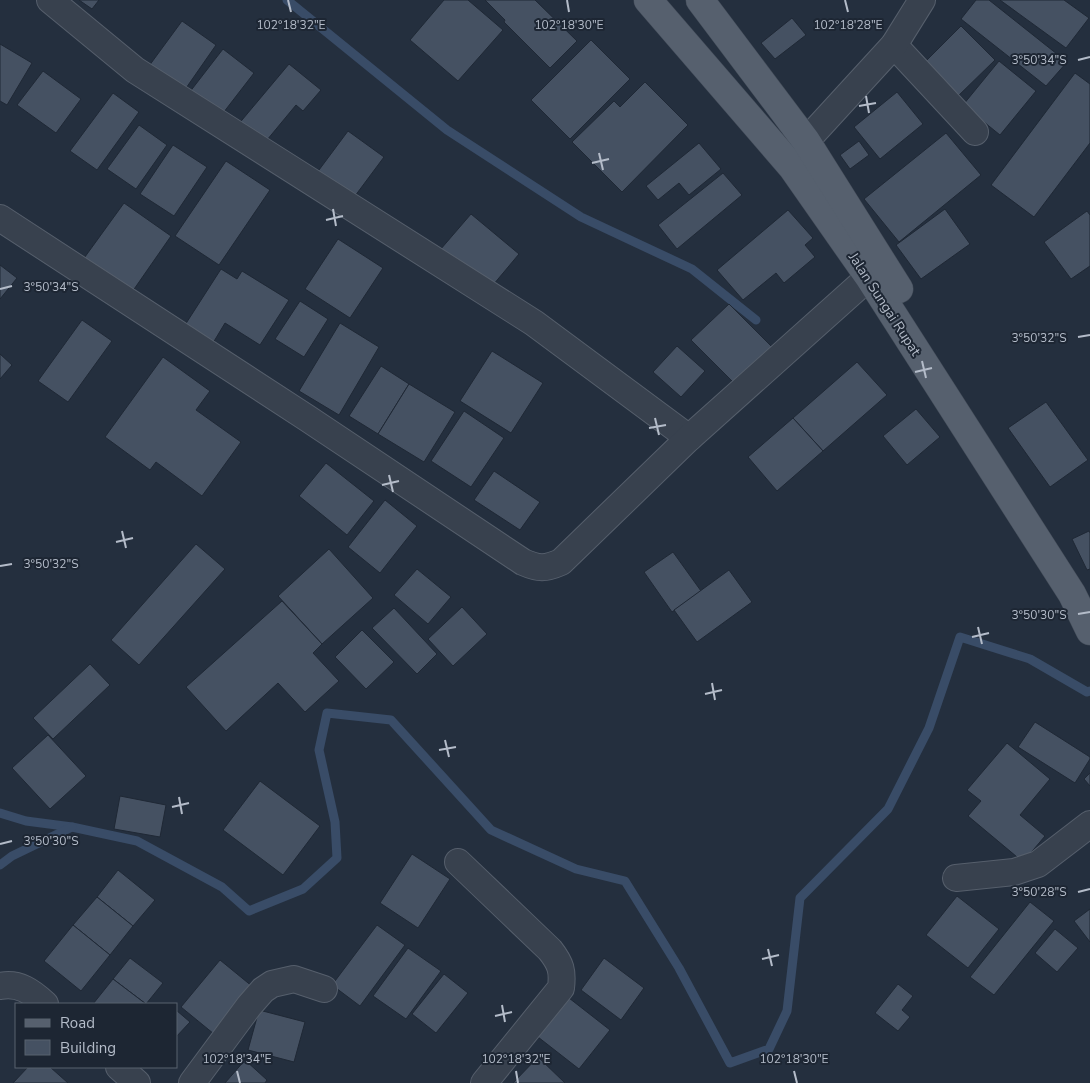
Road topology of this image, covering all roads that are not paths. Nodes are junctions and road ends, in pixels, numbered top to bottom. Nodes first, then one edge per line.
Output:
1 (50, 0) edge
2 (648, 0) edge
3 (700, 0) edge
4 (922, 0) edge
5 (894, 46) junction
6 (976, 132) dead end
7 (806, 141) junction
8 (792, 167) junction
9 (0, 218) edge
10 (877, 272) junction
11 (689, 438) junction
12 (1083, 593) edge
13 (1090, 631) edge
14 (1090, 824) edge
15 (458, 862) dead end
16 (956, 878) dead end
17 (0, 986) edge
18 (324, 989) dead end
19 (45, 1003) edge
20 (119, 1068) edge
21 (138, 1083) edge
22 (192, 1083) edge
23 (484, 1083) edge

1 - 11 street
2 - 8 main road, Jalan Sungai Rupat
3 - 7 main road, Jalan Sungai Rupat
4 - 5 street
5 - 6 street
5 - 7 street
7 - 8 street
7 - 10 main road, Jalan Sungai Rupat
8 - 10 main road, Jalan Sungai Rupat
9 - 11 street
10 - 11 street
10 - 12 main road, Jalan Sungai Rupat
12 - 13 main road, Jalan Sungai Rupat
14 - 16 street
15 - 23 street
17 - 19 street
18 - 22 street
20 - 21 street

